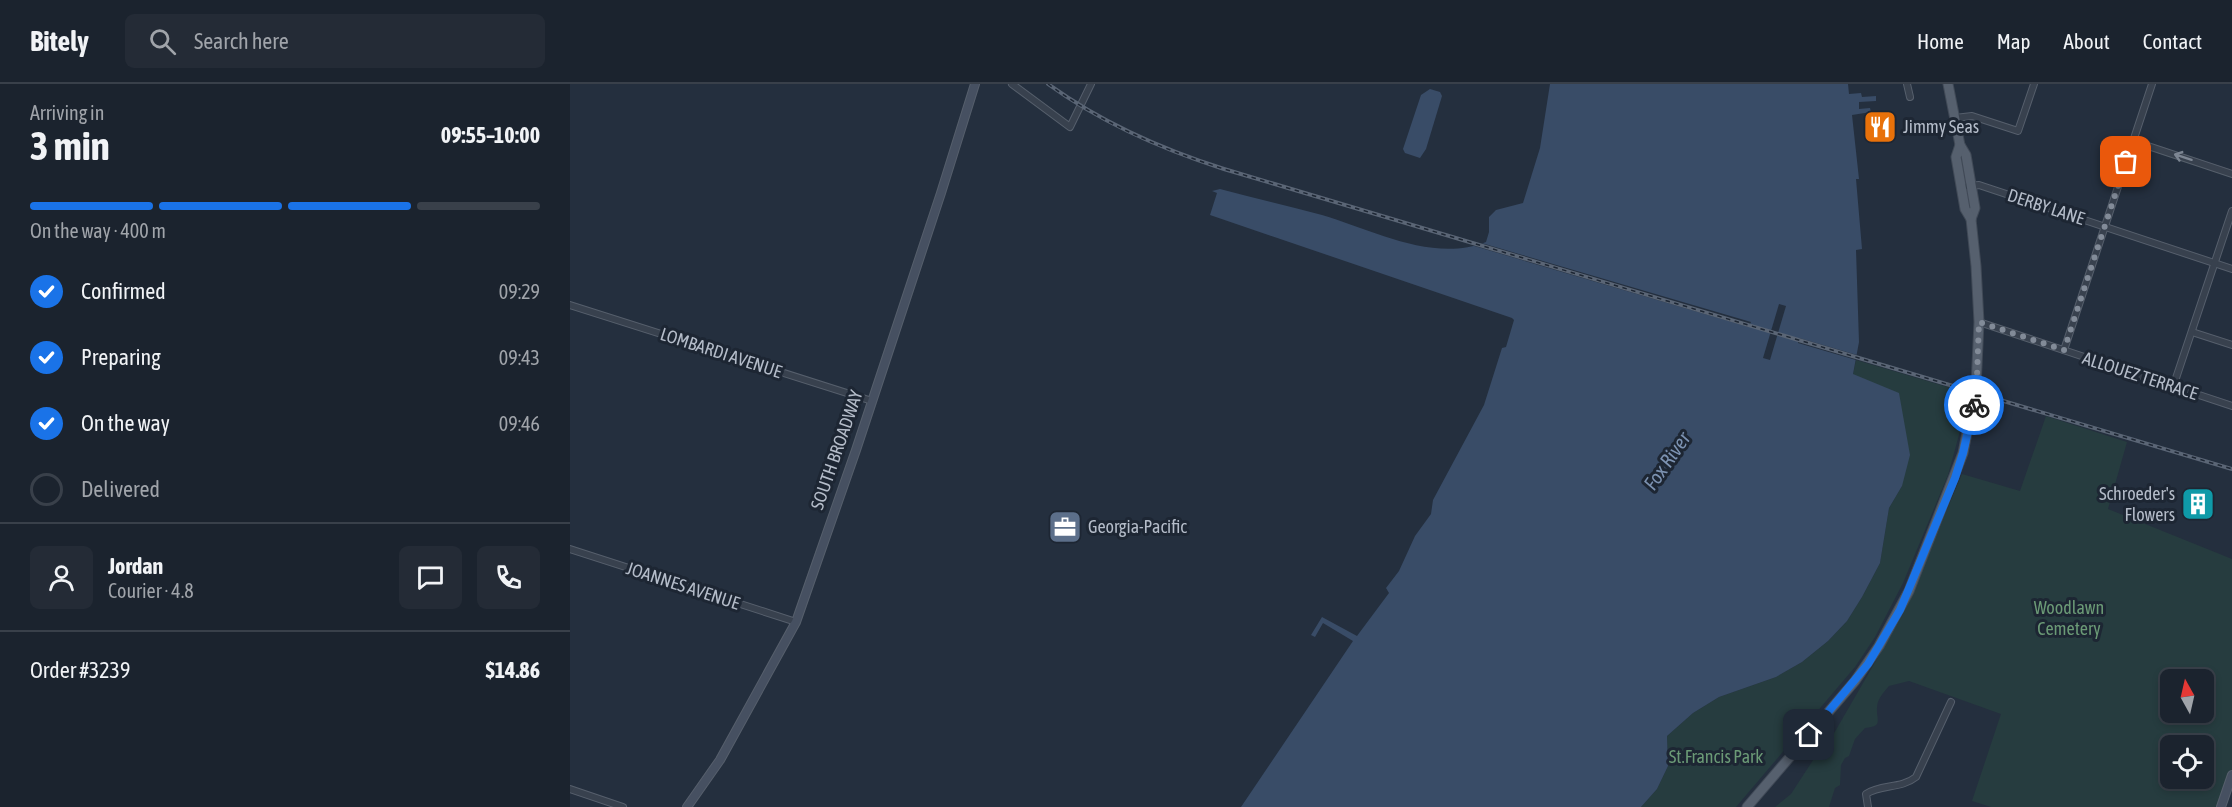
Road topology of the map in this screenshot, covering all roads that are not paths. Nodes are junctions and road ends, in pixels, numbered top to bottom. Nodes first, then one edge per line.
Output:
1 (975, 84) edge
2 (1012, 84) edge
3 (1091, 84) edge
4 (1907, 84) edge
5 (1948, 84) edge
6 (2034, 84) edge
7 (2152, 84) edge
8 (1910, 97) dead end
9 (1955, 118) junction
10 (2133, 141) junction
11 (2232, 174) edge
12 (1966, 186) junction
13 (2232, 211) edge
14 (2105, 226) junction
15 (2215, 263) junction
16 (2232, 268) edge
17 (570, 305) edge
18 (1979, 322) junction
19 (2192, 332) junction
20 (2232, 345) edge
21 (2064, 350) junction
22 (2173, 387) junction
23 (872, 401) junction
24 (2232, 406) edge
25 (570, 549) edge
26 (796, 622) junction
27 (1951, 702) dead end
28 (2232, 775) edge
29 (570, 789) edge
30 (623, 807) edge
31 (687, 807) edge
32 (1747, 807) edge
33 (1868, 807) edge
34 (2221, 807) edge

1 - 23 street, SOUTH BROADWAY
2 - 3 street
4 - 8 street
5 - 9 main road
6 - 9 street
7 - 10 street
9 - 12 main road
11 -> 10 street
10 - 14 street
12 - 14 street, DERBY LANE
12 - 18 main road
13 - 15 street
14 - 15 street, DERBY LANE
14 - 21 street
15 - 16 street, DERBY LANE
15 - 19 street
17 - 23 street, LOMBARDI AVENUE
18 - 21 street, ALLOUEZ TERRACE
18 - 32 main road
19 - 20 street
19 - 22 street
21 - 22 street, ALLOUEZ TERRACE
22 - 24 street, ALLOUEZ TERRACE
23 - 26 street, SOUTH BROADWAY
25 - 26 street, JOANNES AVENUE
26 - 31 street, SOUTH BROADWAY
27 - 33 street
28 - 34 street
29 - 30 street

